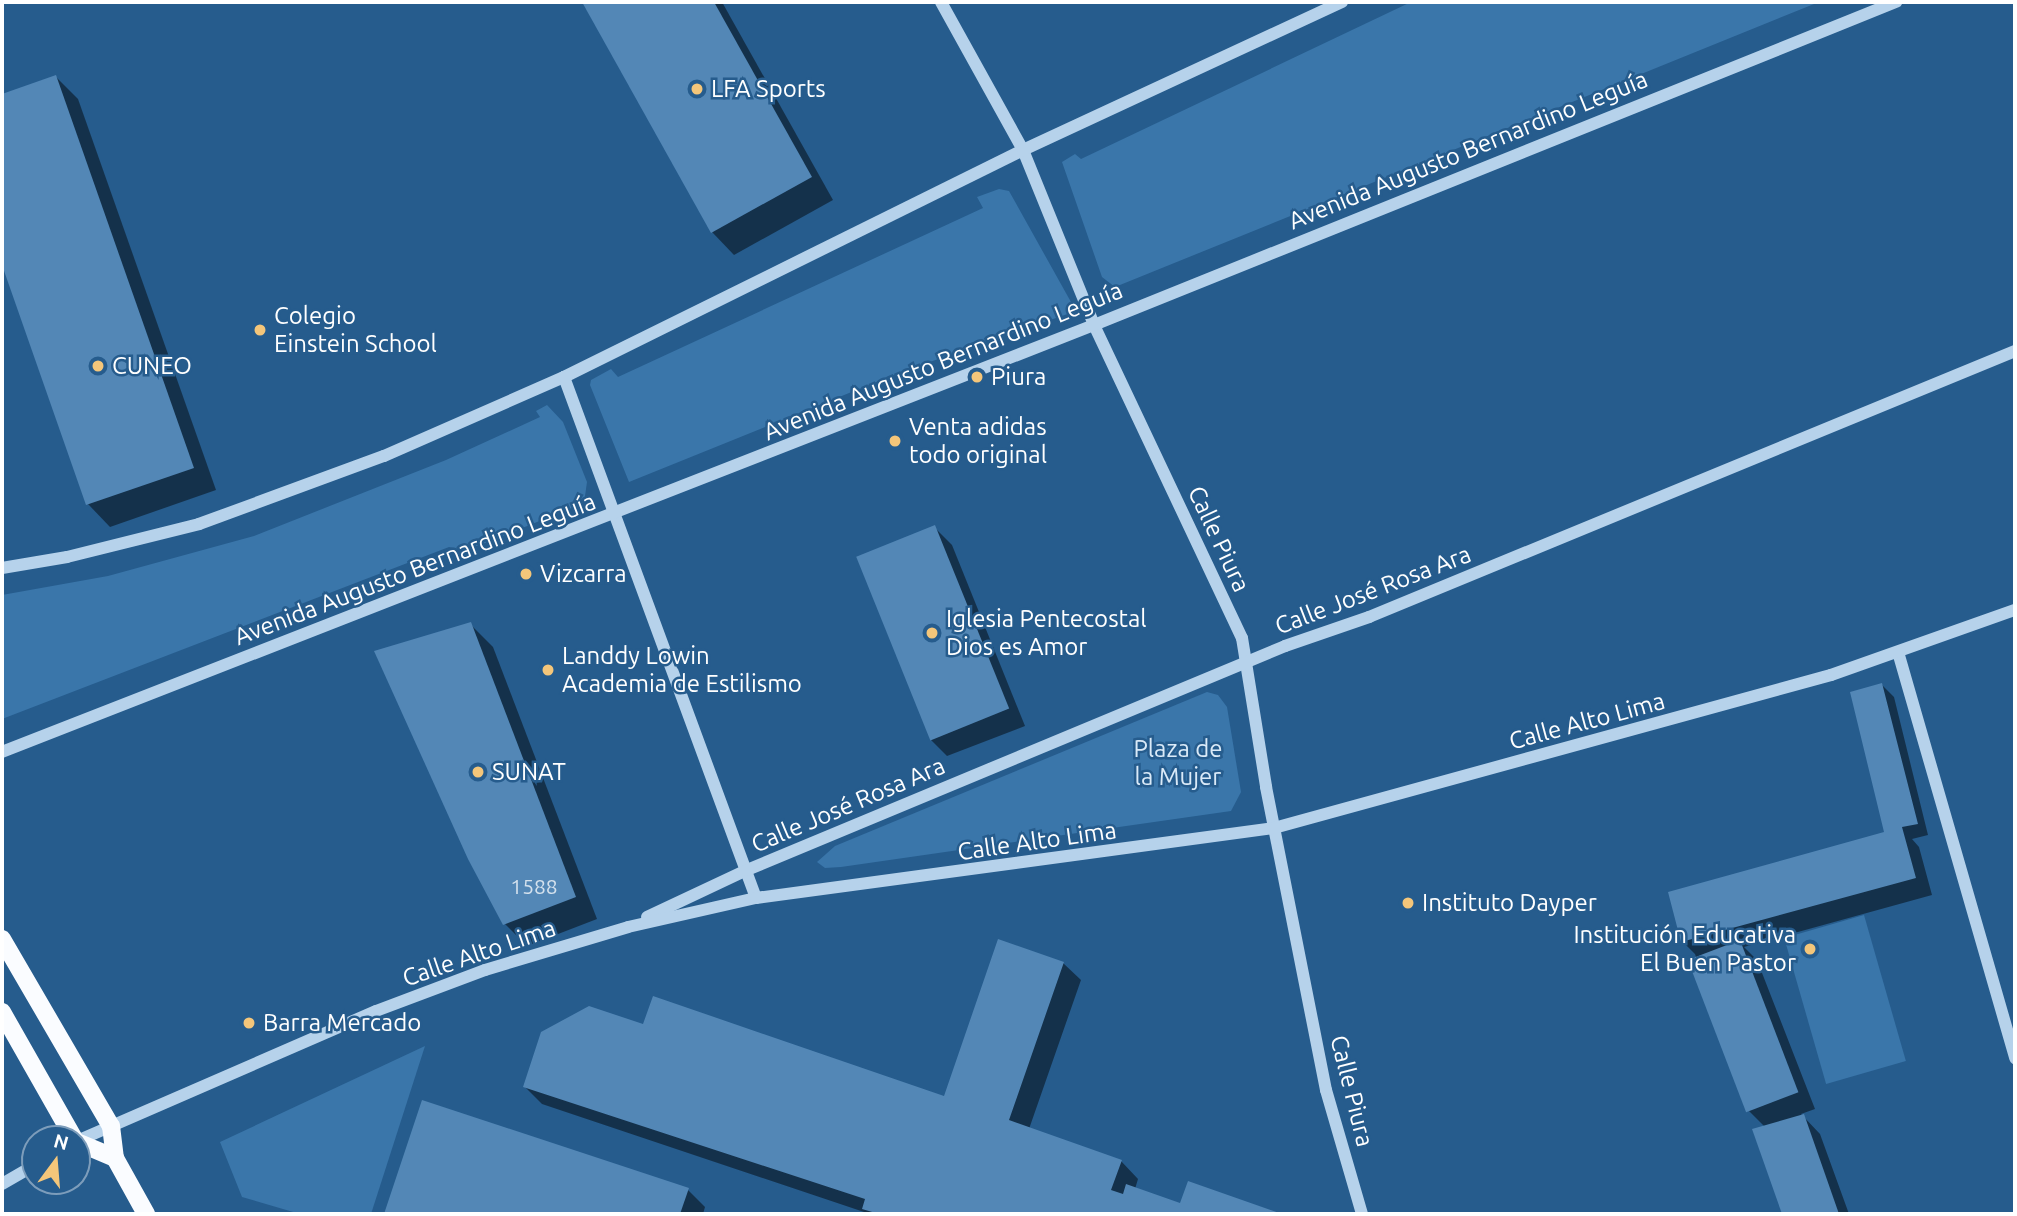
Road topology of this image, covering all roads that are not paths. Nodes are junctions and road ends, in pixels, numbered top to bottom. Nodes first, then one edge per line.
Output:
1 (941, 2) edge
2 (1342, 2) edge
3 (1896, 2) edge
4 (1023, 150) junction
5 (1094, 325) junction
6 (2015, 351) edge
7 (564, 377) junction
8 (617, 512) junction
9 (2, 568) edge
10 (2015, 610) edge
11 (1898, 652) junction
12 (1247, 662) junction
13 (2, 752) edge
14 (1274, 828) junction
15 (747, 870) junction
16 (756, 898) junction
17 (628, 927) junction
18 (2, 939) edge
19 (2, 1012) edge
20 (2015, 1058) edge
21 (67, 1125) edge
22 (111, 1126) junction
23 (91, 1135) edge
24 (91, 1148) edge
25 (115, 1158) junction
26 (21, 1173) edge
27 (2, 1184) edge
28 (146, 1214) edge
29 (1362, 1214) edge

1 - 4 street, Calle Piura
2 - 4 street
3 - 5 street, Avenida Augusto Bernardino Leguía
4 - 5 street, Calle Piura
4 - 7 street
5 - 8 street, Avenida Augusto Bernardino Leguía
5 - 12 street, Calle Piura
6 - 12 street, Calle José Rosa Ara
7 - 8 street
7 - 9 street
8 - 13 street, Avenida Augusto Bernardino Leguía
8 - 15 street
10 - 11 street, Calle Alto Lima
11 - 14 street, Calle Alto Lima
11 - 20 street
12 - 14 street, Calle Piura
12 - 15 street, Calle José Rosa Ara
14 - 16 street, Calle Alto Lima
14 - 29 street, Calle Piura
15 - 16 street
15 - 17 street, Calle José Rosa Ara
16 - 17 street, Calle Alto Lima
17 - 22 street, Calle Alto Lima
18 - 22 main road
19 - 21 main road
22 - 23 street, Calle Alto Lima
22 - 25 main road
24 - 25 main road
25 - 28 main road
26 - 27 street

